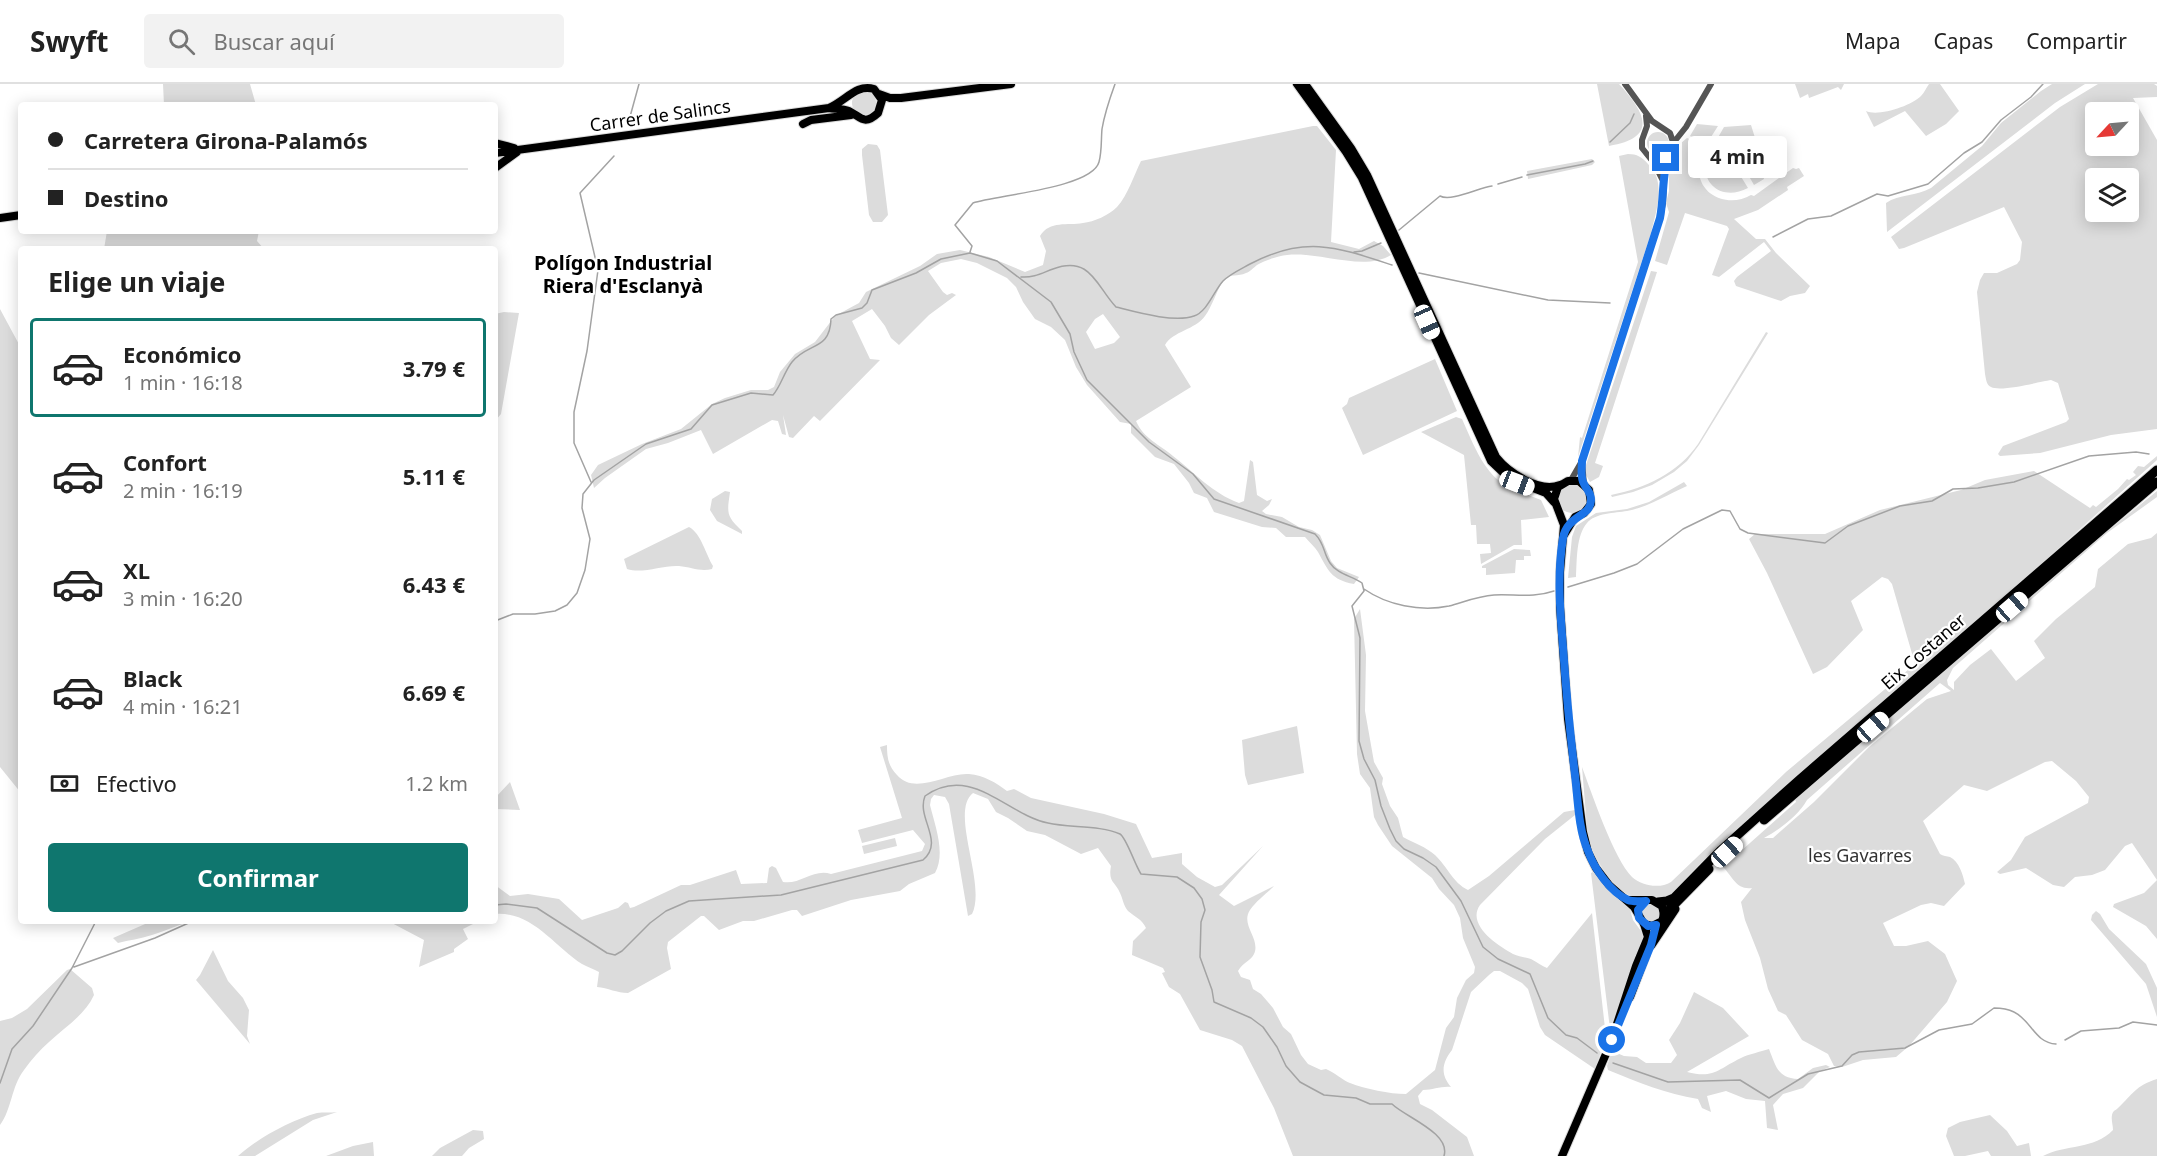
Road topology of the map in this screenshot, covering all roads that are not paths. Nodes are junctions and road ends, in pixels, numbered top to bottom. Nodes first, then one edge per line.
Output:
1 (1011, 84) edge
2 (1297, 84) edge
3 (1305, 84) edge
4 (1625, 84) edge
5 (1711, 84) edge
6 (879, 94) junction
7 (850, 95) junction
8 (901, 98) junction
9 (830, 108) junction
10 (881, 109) junction
11 (1645, 111) junction
12 (851, 113) junction
13 (803, 124) dead end
14 (1660, 127) junction
15 (1646, 133) junction
16 (1674, 142) junction
17 (498, 144) edge
18 (521, 149) junction
19 (498, 153) edge
20 (1668, 156) junction
21 (1652, 158) junction
22 (498, 166) edge
23 (1663, 182) junction
24 (18, 215) edge
25 (0, 218) edge
26 (1401, 256) junction
27 (1415, 288) junction
28 (1582, 461) junction
29 (2157, 468) edge
30 (1571, 480) junction
31 (1584, 484) junction
32 (2156, 484) edge
33 (1560, 485) junction
34 (1554, 502) junction
35 (1558, 510) junction
36 (1575, 517) junction
37 (1564, 535) junction
38 (1683, 897) junction
39 (1628, 900) junction
40 (1646, 901) junction
41 (1658, 902) junction
42 (1638, 915) junction
43 (1664, 915) junction
44 (1644, 924) junction
45 (1656, 925) junction
46 (1651, 945) junction
47 (1612, 1038) junction
48 (1562, 1156) edge

1 - 8 main road
2 - 26 main road
3 - 26 main road
4 - 11 street
5 - 16 street
6 - 7 main road
6 - 8 main road
6 - 10 main road
7 - 9 main road
7 - 12 main road
8 - 10 main road
9 - 12 main road
9 - 18 main road, Carrer de Salincs
10 - 12 main road
11 - 14 street
11 - 15 street
12 - 13 main road
14 - 15 street
14 - 16 street
15 - 21 street
16 - 20 street
17 - 18 main road
18 - 19 main road, Carrer de Salincs
18 - 22 main road
20 - 21 street
20 - 23 street
21 - 23 street
23 - 28 street
24 - 25 main road
26 - 27 main road
27 - 33 main road
27 - 34 main road
28 - 30 street
28 - 31 street
29 - 41 highway, Eix Costaner
30 - 31 main road
30 - 33 main road
31 - 36 main road
32 - 38 highway, Eix Costaner
33 - 34 main road
34 - 35 main road
35 - 36 main road
35 - 37 main road
36 - 37 main road
37 - 39 main road
38 - 43 highway, Eix Costaner
38 - 46 highway
39 - 40 main road
39 - 42 main road
40 - 41 main road
40 - 42 main road
41 - 43 main road
42 - 44 main road
43 - 45 main road
44 - 45 main road
44 - 47 main road
45 - 46 main road
46 - 47 main road
47 - 48 main road

